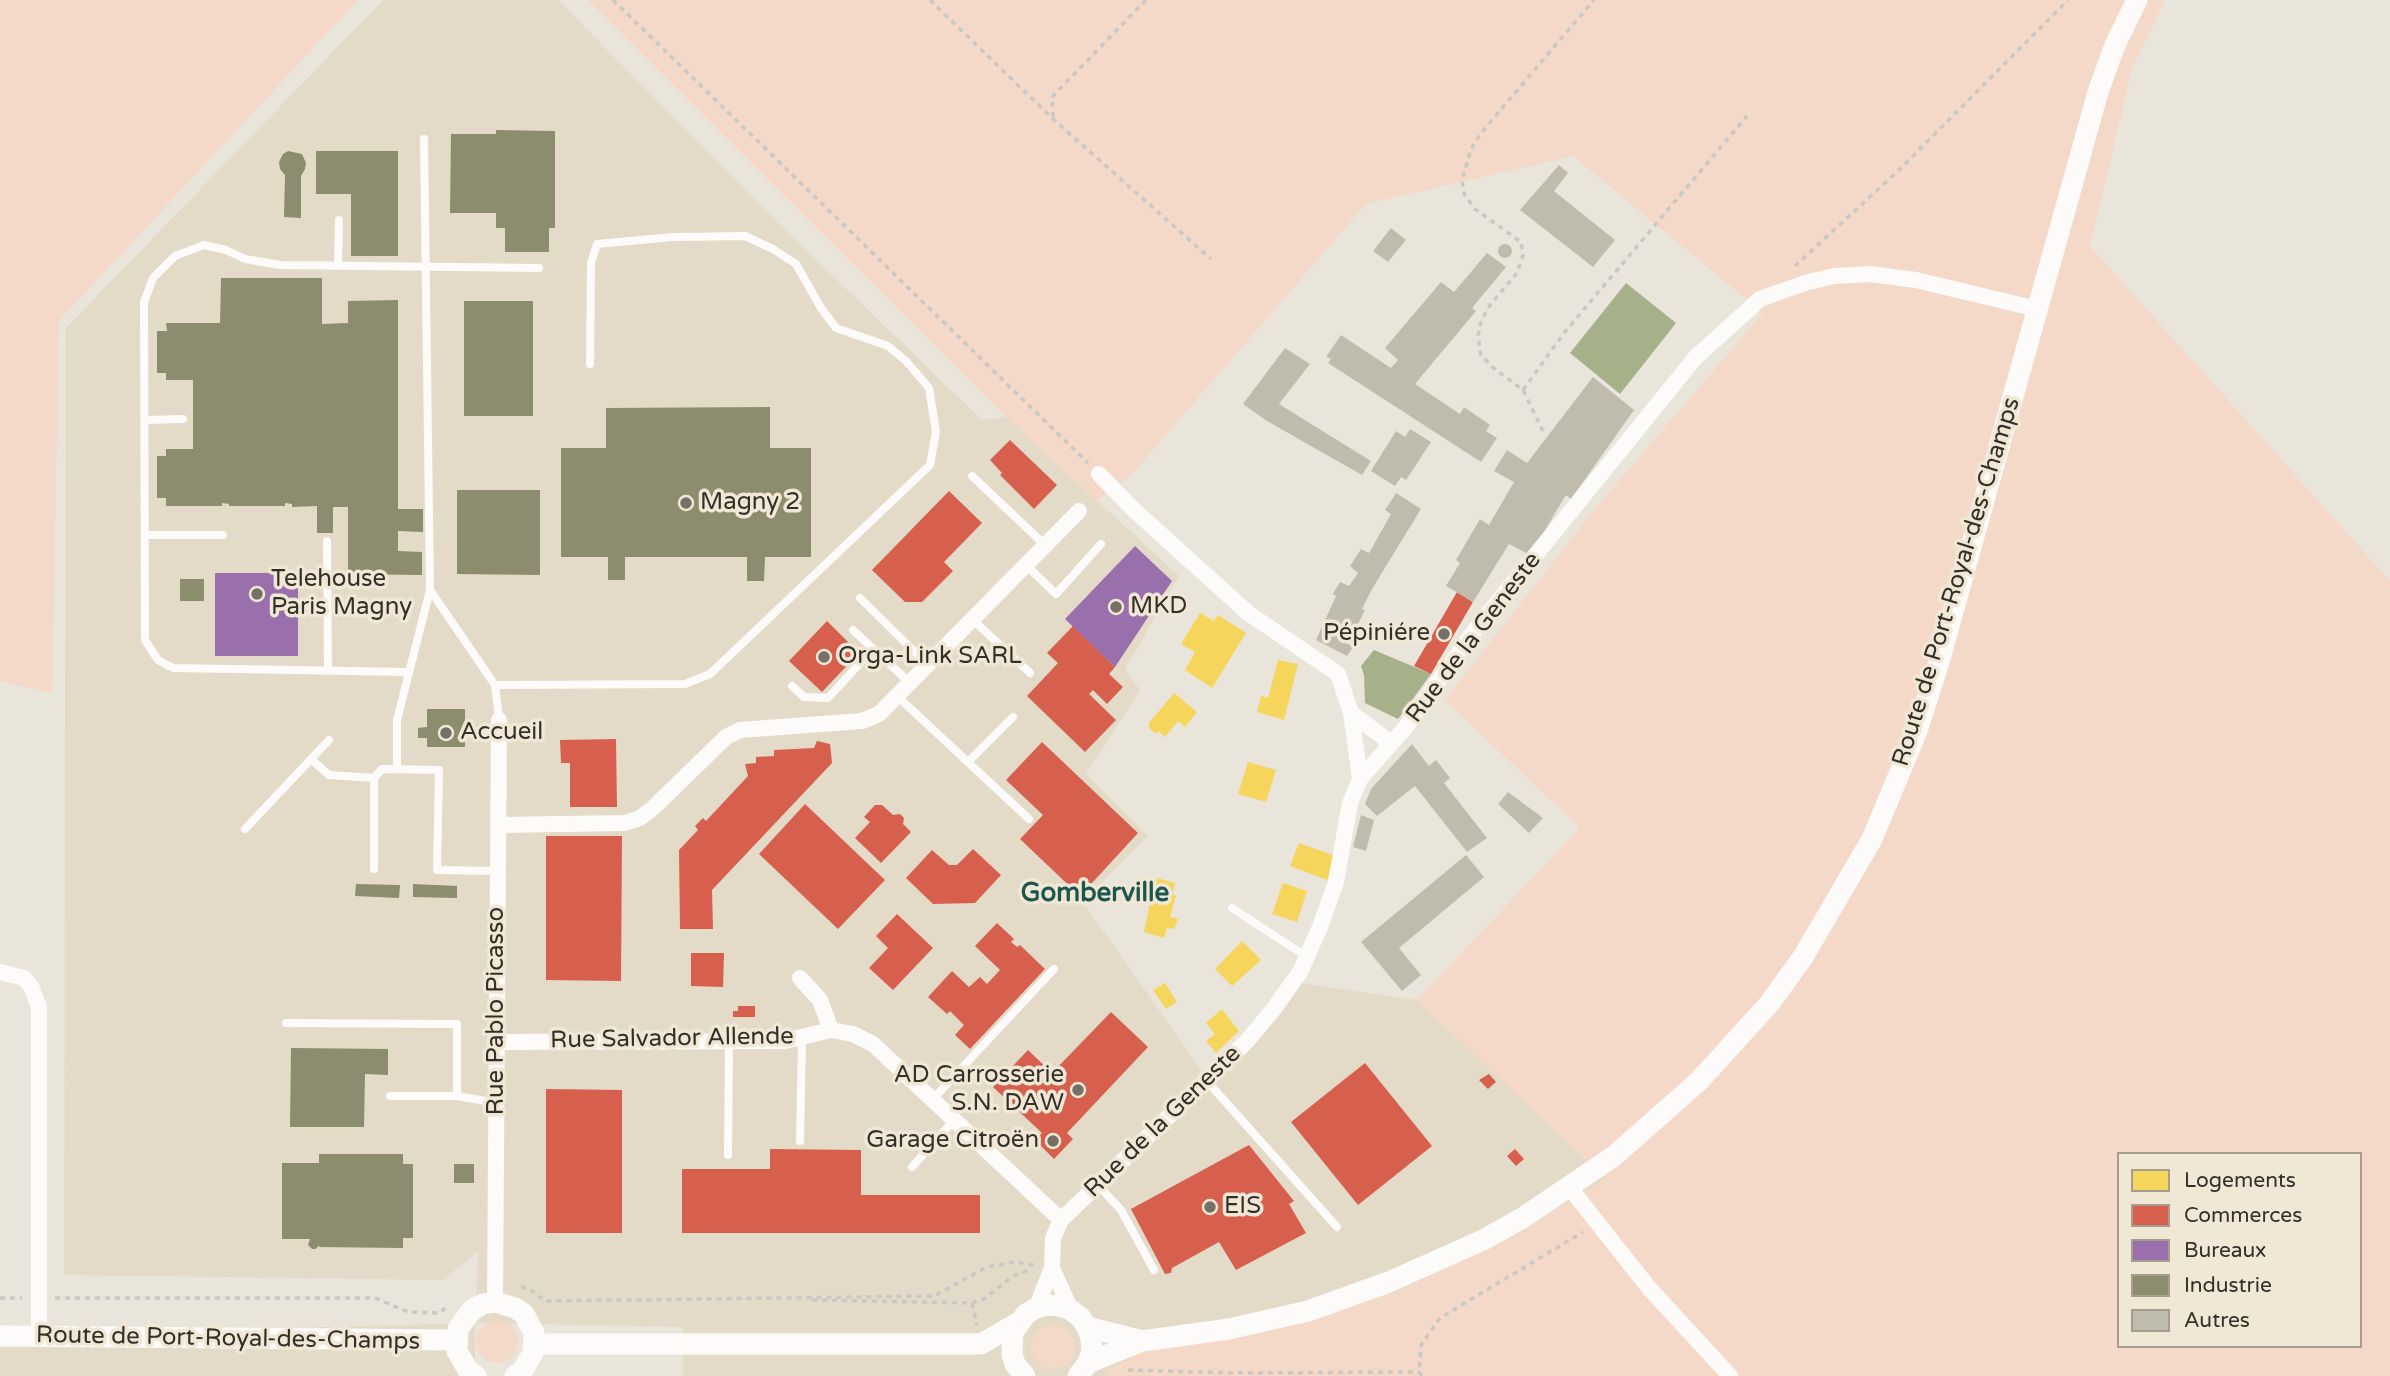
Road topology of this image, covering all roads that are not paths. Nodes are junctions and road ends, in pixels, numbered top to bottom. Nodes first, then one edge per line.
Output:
1 (2137, 0) edge
2 (424, 139) dead end
3 (338, 220) dead end
4 (338, 267) junction
5 (426, 268) junction
6 (540, 268) dead end
7 (2037, 309) junction
8 (590, 364) dead end
9 (183, 419) dead end
10 (145, 420) junction
11 (1100, 474) road end
12 (972, 476) dead end
13 (1079, 511) dead end
14 (145, 535) junction
15 (223, 535) dead end
16 (327, 541) dead end
17 (1101, 544) dead end
18 (1045, 545) junction
19 (1026, 565) junction
20 (430, 590) junction
21 (860, 598) dead end
22 (972, 620) junction
23 (853, 630) dead end
24 (873, 649) junction
25 (928, 665) junction
26 (328, 671) junction
27 (409, 672) junction
28 (1030, 673) dead end
29 (910, 683) junction
30 (495, 685) junction
31 (792, 686) dead end
32 (898, 696) junction
33 (1350, 713) junction
34 (1013, 717) dead end
35 (499, 720) joint
36 (329, 740) dead end
37 (1391, 743) junction
38 (312, 760) junction
39 (968, 761) junction
40 (397, 769) junction
41 (374, 778) junction
42 (1360, 779) junction
43 (1029, 819) dead end
44 (498, 825) junction
45 (245, 829) dead end
46 (374, 869) dead end
47 (498, 871) junction
48 (1232, 908) dead end
49 (1307, 957) junction
50 (1054, 969) dead end
51 (0, 971) edge
52 (800, 978) dead end
53 (286, 1023) dead end
54 (831, 1030) junction
55 (802, 1038) junction
56 (729, 1040) junction
57 (497, 1042) junction
58 (1206, 1080) junction
59 (390, 1096) dead end
60 (457, 1096) junction
61 (932, 1100) junction
62 (497, 1103) junction
63 (954, 1120) junction
64 (800, 1141) dead end
65 (728, 1155) dead end
66 (912, 1167) dead end
67 (1098, 1185) junction
68 (1570, 1188) junction
69 (1061, 1220) junction
70 (1337, 1227) dead end
71 (1052, 1268) junction
72 (1154, 1270) dead end
73 (495, 1292) junction
74 (1036, 1308) junction
75 (1071, 1310) junction
76 (1018, 1322) junction
77 (1087, 1327) junction
78 (0, 1336) edge
79 (40, 1336) junction
80 (456, 1340) junction
81 (1142, 1341) junction
82 (535, 1343) junction
83 (981, 1344) junction
84 (1020, 1370) edge
85 (1083, 1370) edge
86 (476, 1376) edge
87 (515, 1376) edge
88 (1730, 1376) edge

1 - 7 main road, Route de Port-Royal-des-Champs
2 - 5 lane
3 - 4 lane
4 - 5 lane
4 - 10 lane
5 - 6 lane
5 - 20 lane
7 - 37 street, Rue de la Geneste
7 - 68 main road, Route de Port-Royal-des-Champs
8 - 30 lane
9 - 10 lane
10 - 14 lane
11 - 33 street
12 - 18 lane
13 - 18 street
14 - 15 lane
14 - 26 lane
16 - 26 lane
17 - 19 lane
18 - 19 street
19 - 22 street
20 - 27 lane
20 - 30 lane
21 - 25 lane
22 - 25 street
22 - 28 lane
23 - 24 lane
24 - 29 lane
24 - 31 lane
25 - 29 street
26 - 27 lane
27 - 40 lane
29 - 32 street
30 - 35 lane
32 - 39 lane
32 - 44 street
33 - 37 street
33 - 42 street
34 - 39 lane
35 - 44 street, Rue Pablo Picasso
36 - 38 lane
37 - 42 street, Rue de la Geneste
38 - 41 lane
38 - 45 lane
39 - 43 lane
40 - 41 lane
40 - 47 lane
41 - 46 lane
42 - 49 street, Rue de la Geneste
44 - 47 street, Rue Pablo Picasso
47 - 57 street, Rue Pablo Picasso
48 - 49 lane
49 - 58 street, Rue de la Geneste
50 - 61 lane
51 - 79 street
52 - 54 street
53 - 60 lane
54 - 55 street, Rue Salvador Allende
54 - 61 street
55 - 56 street, Rue Salvador Allende
55 - 64 lane
56 - 57 street, Rue Salvador Allende
56 - 65 lane
57 - 62 street, Rue Pablo Picasso
58 - 67 street, Rue de la Geneste
58 - 70 lane
59 - 60 lane
60 - 62 lane
61 - 63 street
62 - 73 street, Rue Pablo Picasso
63 - 66 lane
63 - 69 street
67 - 69 street, Rue de la Geneste
67 - 72 lane
68 - 81 main road, Route de Port-Royal-des-Champs
68 - 88 street
69 - 71 street
71 - 74 street
71 - 75 street
73 - 80 main road
73 - 82 main road
74 - 75 main road
74 - 76 main road
75 - 77 main road
76 - 83 main road
76 - 84 main road
77 - 81 main road, Route de Port-Royal-des-Champs
77 - 85 main road
78 - 79 main road, Route de Port-Royal-des-Champs
79 - 80 main road, Route de Port-Royal-des-Champs
80 - 86 main road
81 - 85 main road, Route de Port-Royal-des-Champs
82 - 83 main road
82 - 87 main road
83 - 84 main road

